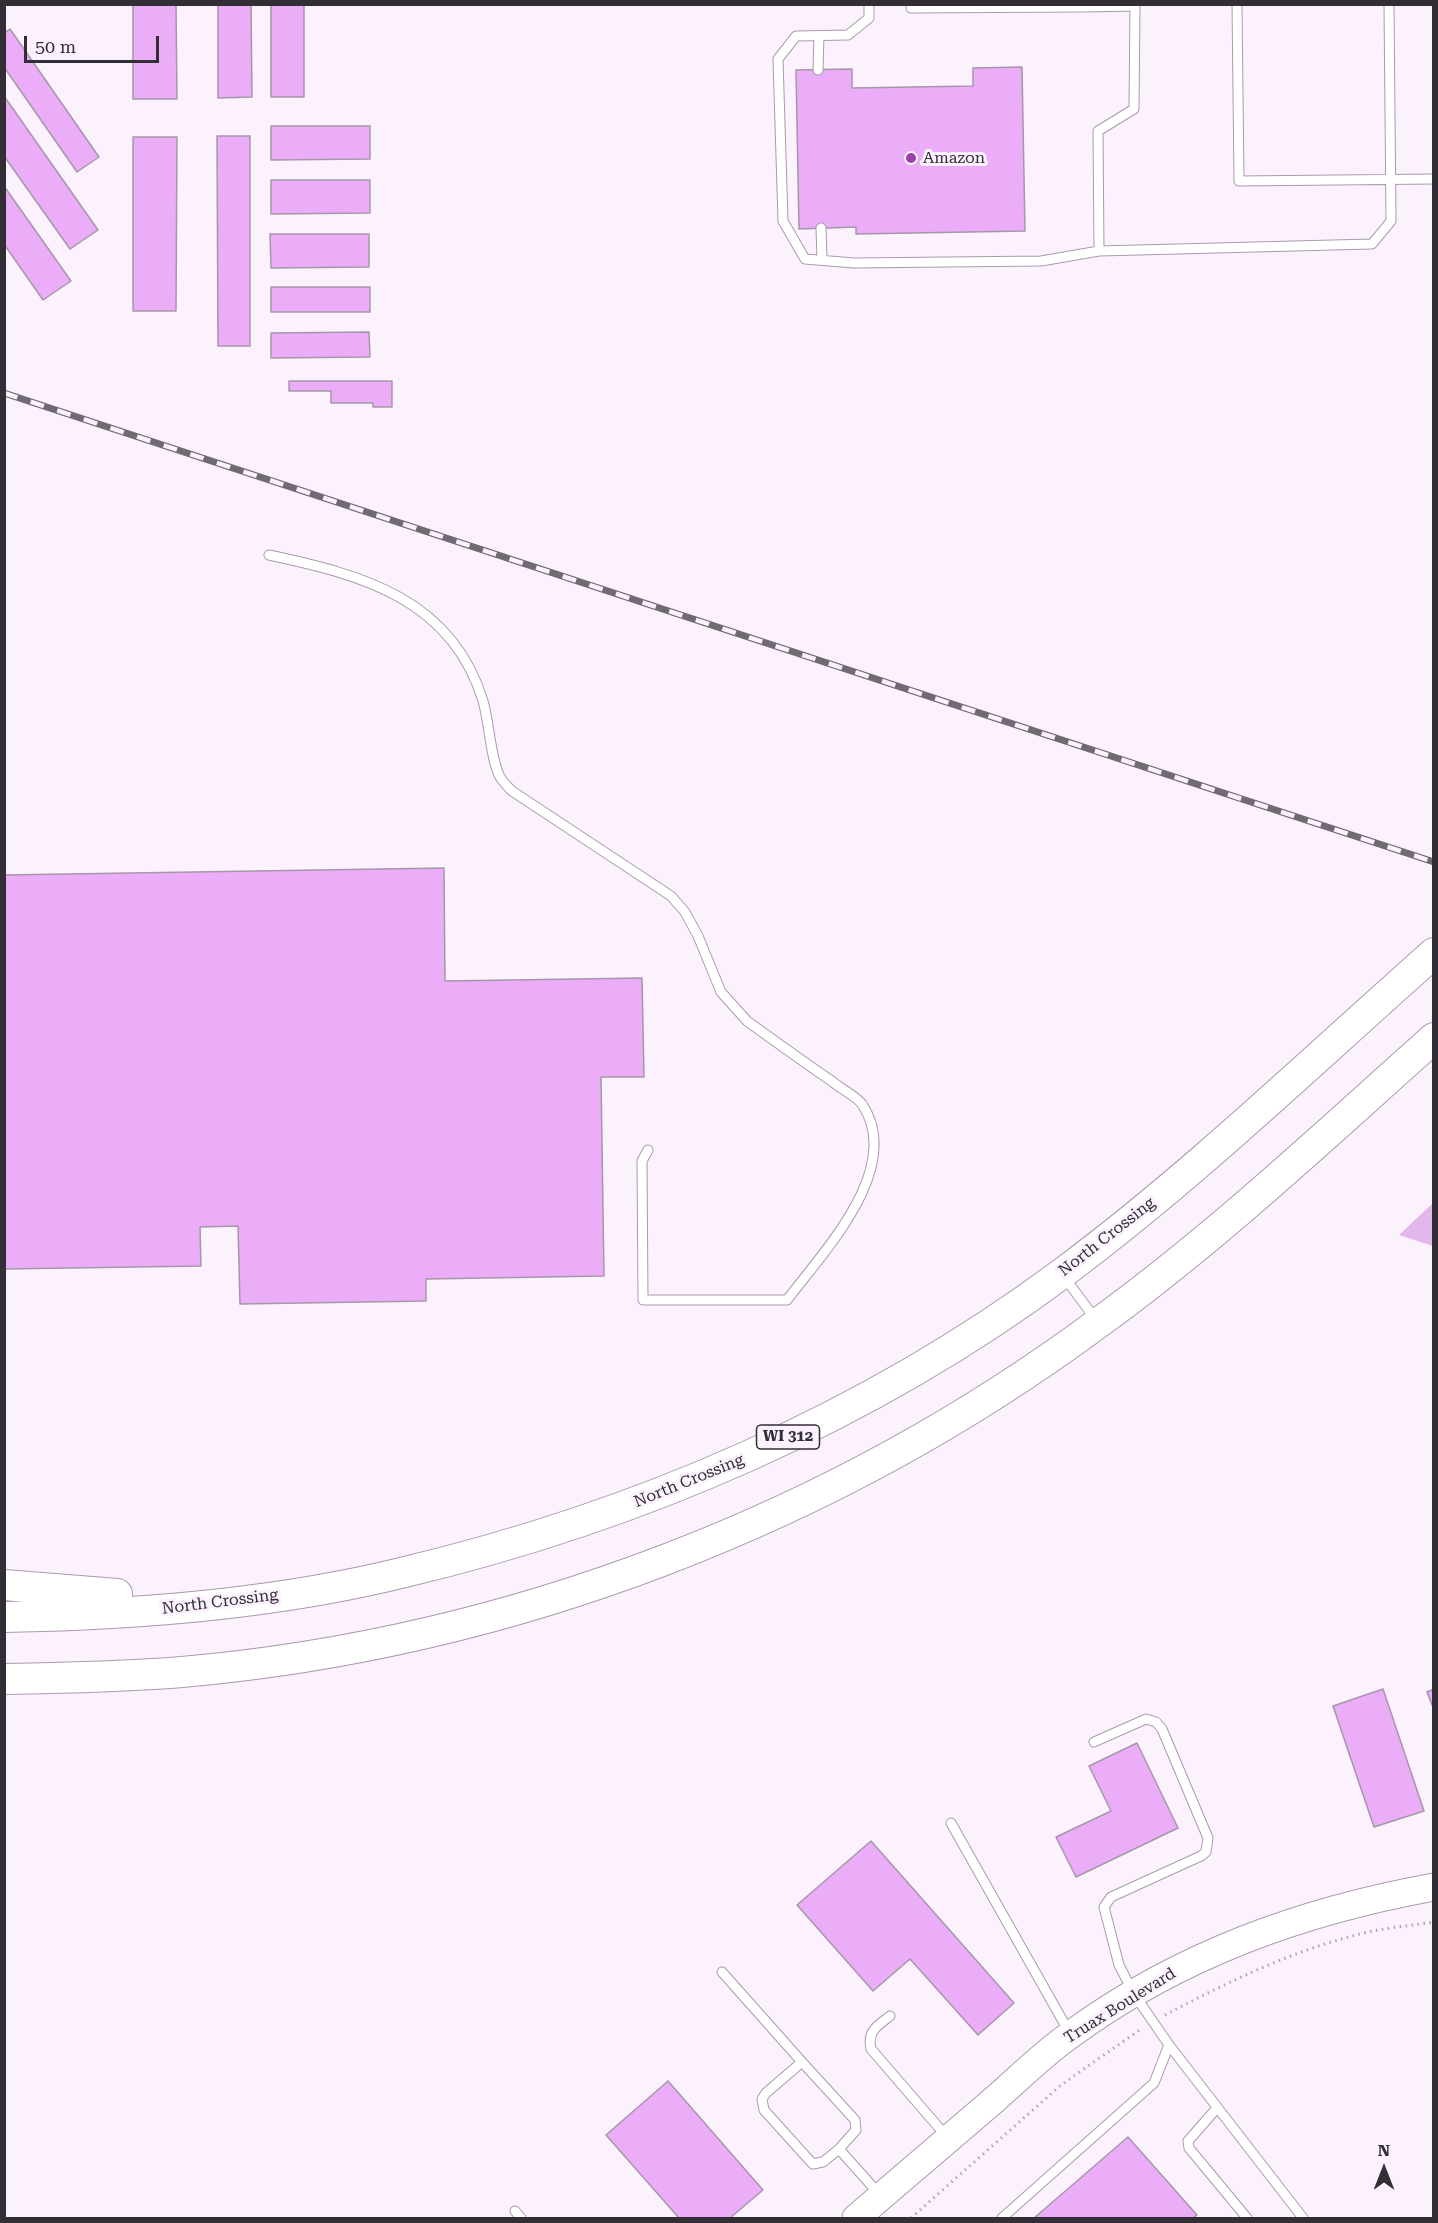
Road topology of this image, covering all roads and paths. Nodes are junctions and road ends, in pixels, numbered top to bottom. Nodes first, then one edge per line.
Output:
1 (869, 4) edge
2 (911, 4) edge
3 (1237, 4) edge
4 (1389, 4) edge
5 (1135, 5) edge
6 (1083, 6) edge
7 (819, 36) junction
8 (818, 70) dead end
9 (1434, 179) edge
10 (1391, 180) junction
11 (821, 228) dead end
12 (1099, 251) junction
13 (822, 260) junction
14 (269, 555) dead end
15 (1434, 953) edge
16 (1434, 1038) edge
17 (648, 1150) dead end
18 (1062, 1273) junction
19 (1099, 1324) junction
20 (4, 1585) edge
21 (279, 1595) junction
22 (4, 1617) edge
23 (183, 1671) junction
24 (4, 1679) edge
25 (4, 1698) edge
26 (1094, 1742) dead end
27 (951, 1823) dead end
28 (1434, 1887) edge
29 (722, 1972) dead end
30 (1134, 1994) junction
31 (890, 2016) dead end
32 (1070, 2034) junction
33 (1169, 2045) junction
34 (802, 2062) junction
35 (1217, 2108) junction
36 (949, 2139) junction
37 (838, 2149) junction
38 (882, 2196) junction
39 (856, 2218) edge
40 (1002, 2218) edge
41 (1247, 2218) edge
42 (1303, 2218) edge

1 - 7 lane
2 - 6 lane
3 - 10 lane
4 - 10 lane
5 - 6 lane
5 - 12 lane
7 - 8 lane
7 - 13 lane
9 - 10 lane
10 - 12 lane
11 - 13 lane
12 - 13 lane
14 - 17 lane
15 - 18 main road, North Crossing / WI 312
16 - 19 main road
18 - 19 lane
18 - 21 main road, North Crossing / WI 312
19 - 23 main road
20 - 21 main road
21 - 22 main road, North Crossing / WI 312
23 - 24 main road
23 - 25 main road
26 - 30 lane
27 - 32 lane
28 - 30 main road, Truax Boulevard
29 - 34 lane
30 - 32 main road, Truax Boulevard
30 - 33 lane
31 - 36 lane
32 - 36 main road, Truax Boulevard
33 - 35 lane
33 - 40 lane
34 - 37 lane
34 - 37 lane
35 - 41 lane
35 - 42 lane
36 - 38 main road, Truax Boulevard
37 - 38 lane
38 - 39 main road, Truax Boulevard

